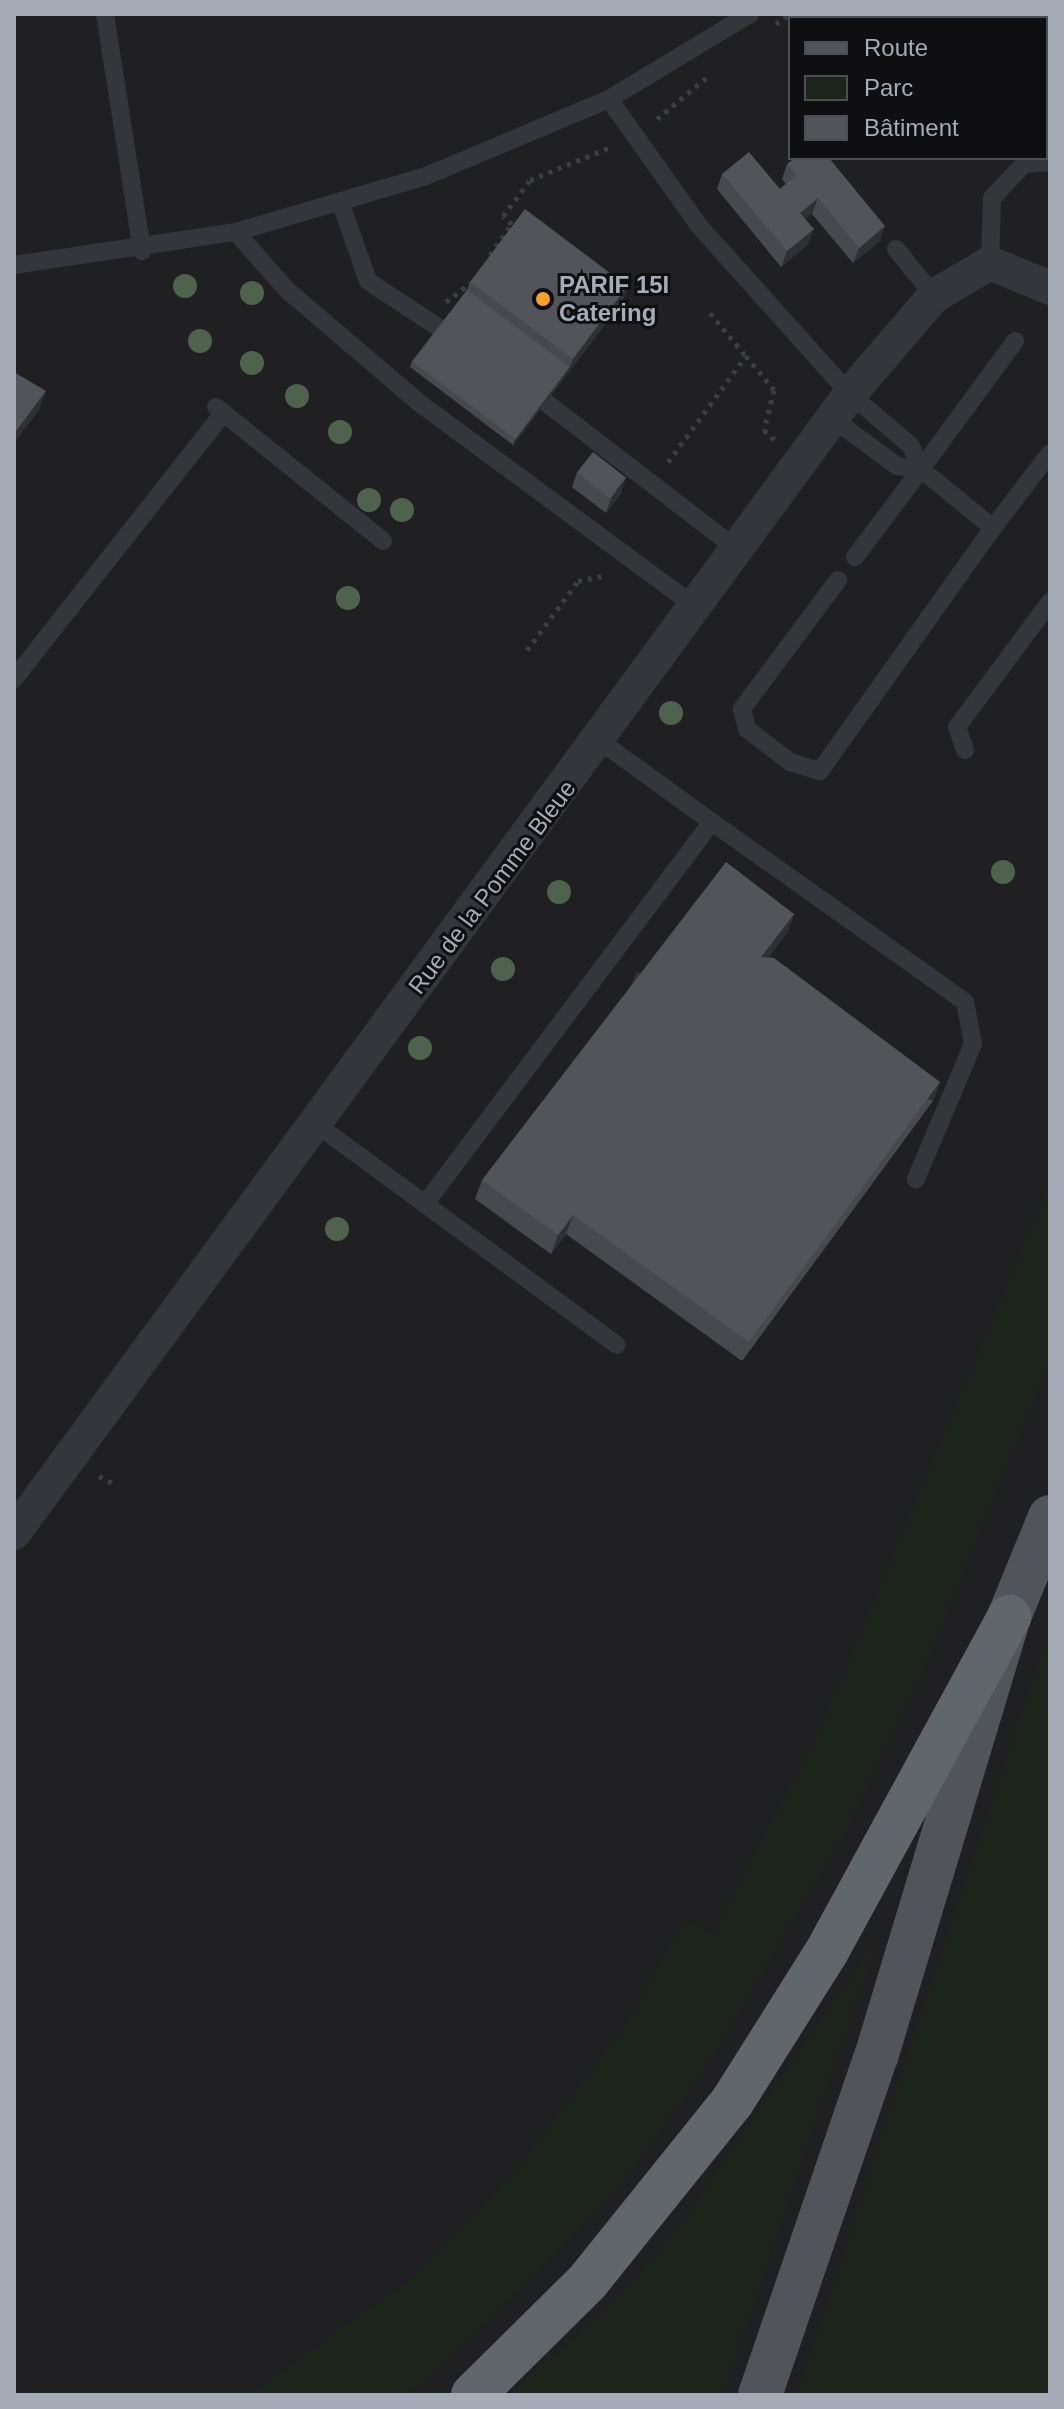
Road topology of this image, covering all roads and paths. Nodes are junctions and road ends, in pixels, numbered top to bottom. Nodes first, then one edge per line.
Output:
1 (105, 14) edge
2 (750, 14) edge
3 (790, 14) edge
4 (770, 28) dead end
5 (715, 70) dead end
6 (609, 99) junction
7 (630, 136) junction
8 (1050, 162) edge
9 (341, 204) junction
10 (236, 232) junction
11 (896, 249) dead end
12 (142, 251) junction
13 (485, 262) edge
14 (990, 263) junction
15 (14, 265) edge
16 (476, 274) edge
17 (1050, 288) edge
18 (934, 296) junction
19 (710, 313) dead end
20 (430, 322) junction
21 (1015, 341) dead end
22 (477, 352) edge
23 (746, 356) dead end
24 (512, 377) edge
25 (841, 406) junction
26 (1050, 453) edge
27 (921, 469) junction
28 (993, 528) junction
29 (383, 541) dead end
30 (737, 549) junction
31 (855, 557) dead end
32 (838, 580) dead end
33 (1050, 602) edge
34 (695, 606) junction
35 (14, 679) edge
36 (600, 741) junction
37 (965, 750) dead end
38 (712, 822) junction
39 (316, 1124) junction
40 (916, 1179) dead end
41 (425, 1204) junction
42 (617, 1345) dead end
43 (1050, 1517) edge
44 (14, 1533) edge
45 (1009, 1617) junction
46 (473, 2395) edge
47 (760, 2395) edge

1 - 12 lane
2 - 6 lane
3 - 4 path
5 - 7 path
6 - 7 lane
6 - 9 lane
7 - 13 path
7 - 25 lane
8 - 14 lane
9 - 10 lane
9 - 20 lane
10 - 12 lane
10 - 34 lane
11 - 18 lane
12 - 15 lane
14 - 17 street
14 - 18 street, Rue de la Pomme Bleue
16 - 20 path
18 - 25 street, Rue de la Pomme Bleue
19 - 23 path
20 - 22 lane
21 - 27 lane
24 - 30 lane
25 - 27 lane
25 - 27 lane
25 - 30 street, Rue de la Pomme Bleue
26 - 28 lane
27 - 28 lane
27 - 31 lane
28 - 32 lane
29 - 35 lane
30 - 34 street, Rue de la Pomme Bleue
33 - 37 lane
34 - 36 street, Rue de la Pomme Bleue
36 - 38 lane
36 - 39 street, Rue de la Pomme Bleue
38 - 40 lane
38 - 41 lane
39 - 41 lane
39 - 44 street, Rue de la Pomme Bleue
41 - 42 lane
43 - 45 main road
45 - 46 highway
45 - 47 main road

